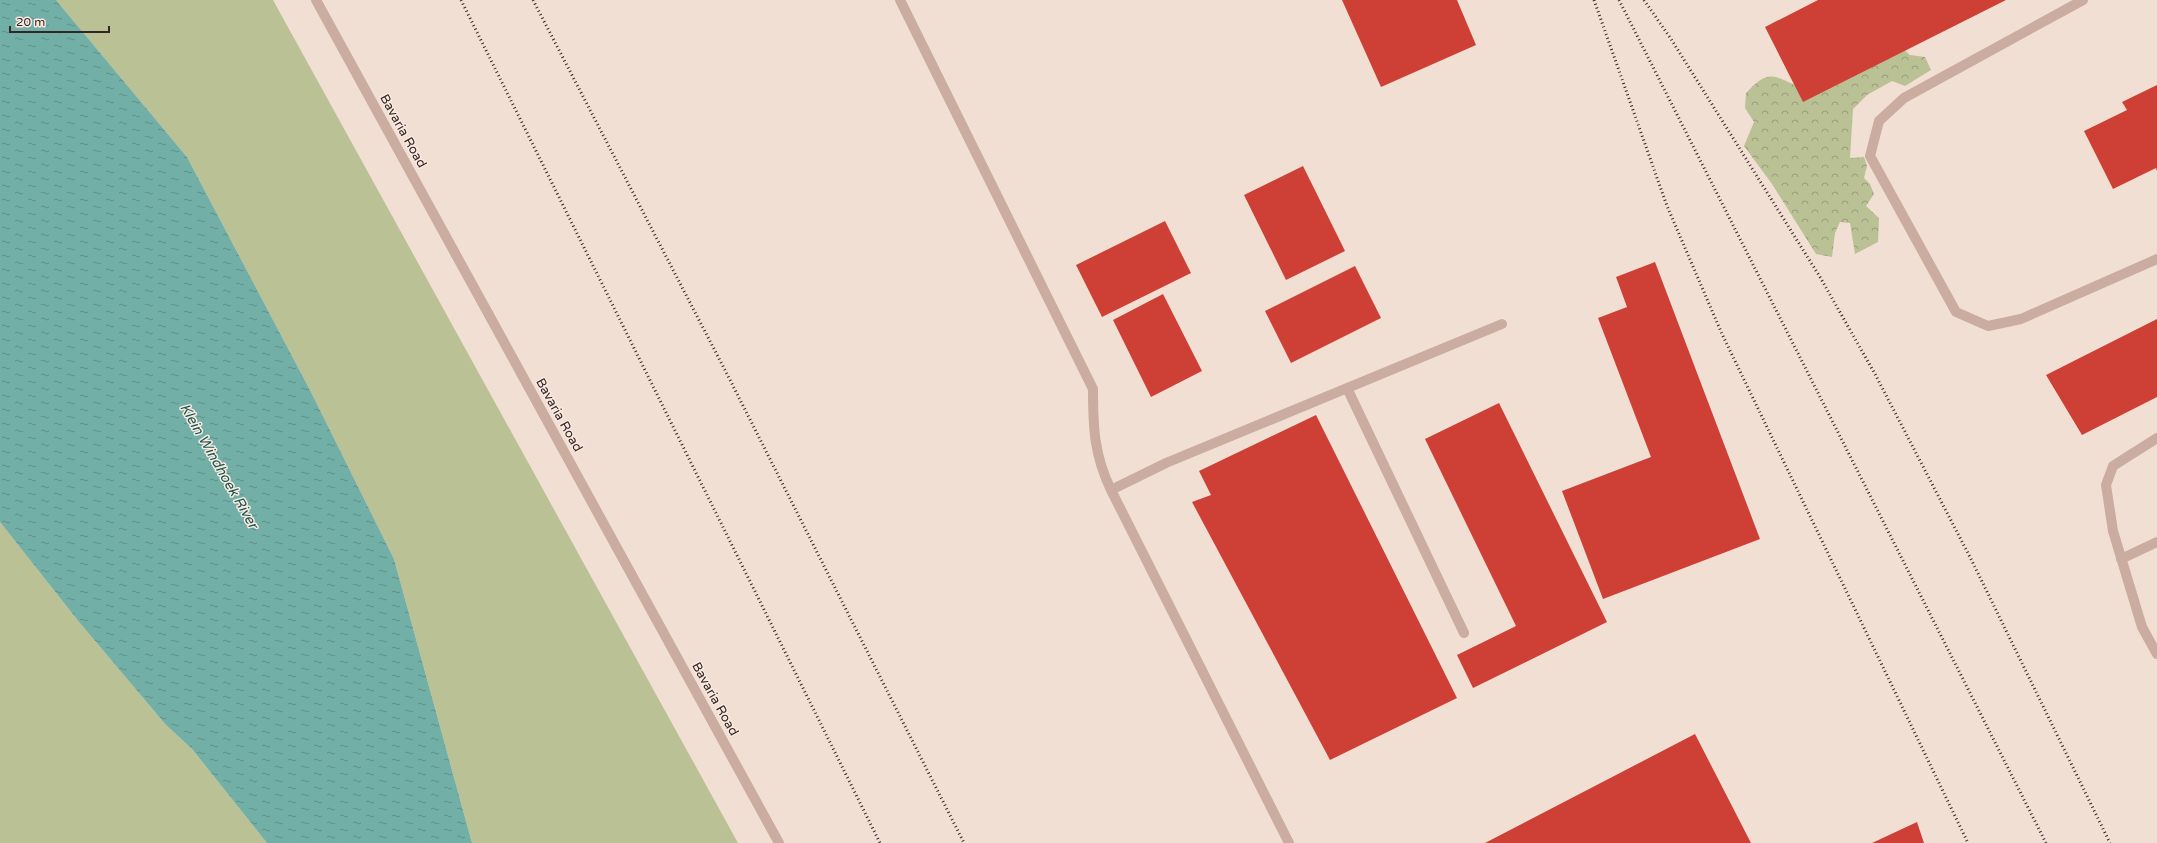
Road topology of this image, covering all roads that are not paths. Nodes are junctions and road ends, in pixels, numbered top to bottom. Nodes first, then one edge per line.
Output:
1 (316, 0) edge
2 (900, 0) edge
3 (2083, 0) edge
4 (2157, 259) edge
5 (1502, 324) dead end
6 (1347, 388) junction
7 (2157, 438) edge
8 (1111, 490) junction
9 (2157, 542) edge
10 (2121, 559) junction
11 (1464, 633) dead end
12 (2157, 654) edge
13 (779, 843) edge
14 (1289, 843) edge

1 - 13 street, Bavaria Road
2 - 8 street
3 - 4 street
5 - 6 street
6 - 8 street
6 - 11 street
7 - 10 street
8 - 14 street
9 - 10 street
10 - 12 street

